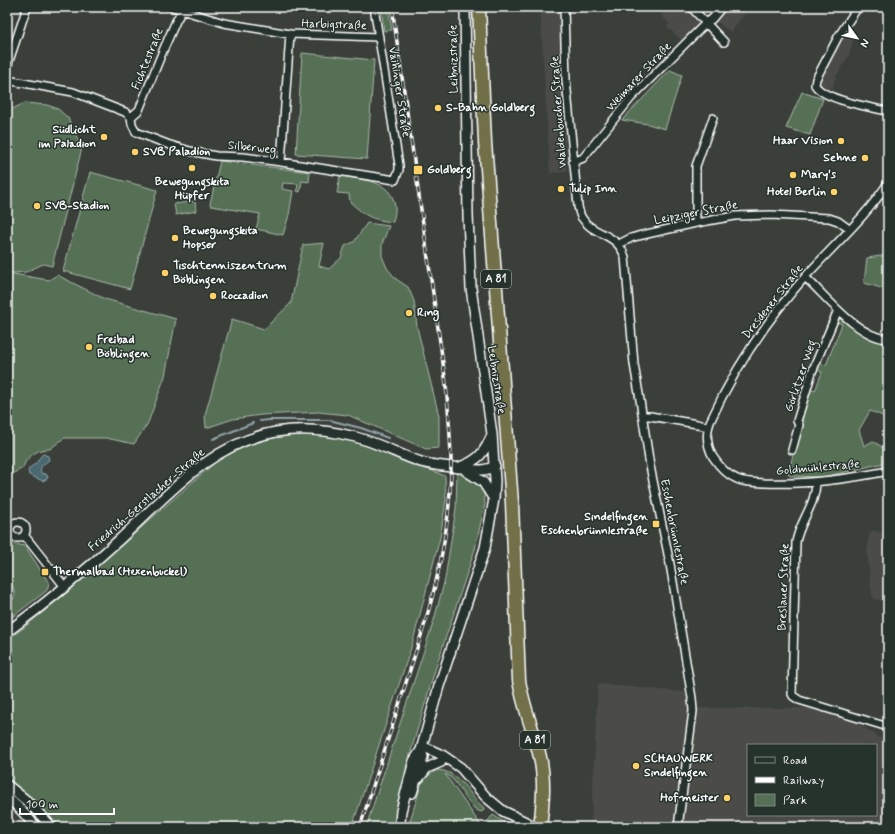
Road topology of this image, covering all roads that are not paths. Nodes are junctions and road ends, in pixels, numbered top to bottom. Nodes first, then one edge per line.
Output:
1 (27, 7) edge
2 (172, 7) edge
3 (374, 7) edge
4 (465, 7) edge
5 (479, 7) edge
6 (486, 7) edge
7 (564, 7) edge
8 (691, 7) edge
9 (722, 7) edge
10 (858, 7) edge
11 (183, 9) edge
12 (706, 23) junction
13 (290, 34) junction
14 (379, 37) junction
15 (724, 42) dead end
16 (7, 67) edge
17 (7, 80) edge
18 (888, 109) edge
19 (131, 117) junction
20 (714, 118) dead end
21 (281, 162) junction
22 (573, 162) junction
23 (395, 180) joint
24 (888, 183) edge
25 (696, 223) junction
26 (849, 230) junction
27 (619, 244) junction
28 (805, 277) junction
29 (838, 310) junction
30 (888, 339) edge
31 (643, 416) junction
32 (708, 427) junction
33 (492, 434) junction
34 (792, 450) dead end
35 (471, 463) junction
36 (495, 466) junction
37 (460, 468) junction
38 (888, 471) edge
39 (816, 482) junction
40 (494, 499) junction
41 (24, 535) dead end
42 (65, 587) junction
43 (7, 632) edge
44 (888, 726) edge
45 (421, 748) junction
46 (441, 762) junction
47 (456, 765) junction
48 (7, 785) edge
49 (412, 791) junction
50 (7, 797) edge
51 (545, 819) edge
52 (400, 825) edge
53 (679, 826) edge
54 (36, 827) edge
55 (52, 827) edge
56 (536, 827) edge
57 (540, 827) edge

1 - 16 street
2 - 11 street, Harbigstraße
3 - 14 street, Vaihinger Straße
4 - 33 street, Leibnizstraße
5 - 51 highway, A 81
6 - 51 highway, A 81
7 - 22 street, Waldenbucher Straße
8 - 12 street
9 - 12 street, Weimarer Straße
10 - 18 street
11 - 13 street, Harbigstraße
11 - 19 street, Fichtestraße
12 - 15 street
12 - 22 street, Weimarer Straße
13 - 14 street, Harbigstraße
13 - 21 street
14 - 23 street, Vaihinger Straße
17 - 19 street
19 - 21 street, Silberweg
20 - 25 street
21 - 23 street, Silberweg
22 - 27 street, Waldenbucher Straße
24 - 26 street, Dresdener Straße
25 - 26 street, Leipziger Straße
25 - 27 street, Leipziger Straße
26 - 28 street, Dresdener Straße
27 - 31 street, Eschenbrünnlestraße
28 - 29 street
28 - 32 street, Dresdener Straße
29 - 30 street
29 - 34 street, Görlitzer Weg
31 - 32 street
31 - 53 street, Eschenbrünnlestraße
32 - 39 street, Goldmühlestraße
33 - 35 street, Friedrich-Gerstlacher-Straße
33 - 36 street, Leibnizstraße
35 - 36 street, Friedrich-Gerstlacher-Straße
35 - 37 street, Friedrich-Gerstlacher-Straße
36 - 37 street, Friedrich-Gerstlacher-Straße
36 - 40 street, Leibnizstraße
37 - 40 street, Friedrich-Gerstlacher-Straße
37 - 42 street, Friedrich-Gerstlacher-Straße
38 - 39 street, Goldmühlestraße
39 - 44 street, Breslauer Straße
40 - 45 street, Leibnizstraße
41 - 42 street
42 - 43 street, Friedrich-Gerstlacher-Straße
45 - 46 street
45 - 47 street
45 - 49 street
45 - 52 street
46 - 47 street
46 - 49 street
47 - 56 street
48 - 55 street
49 - 52 street
50 - 54 street
51 - 57 highway, A 81

